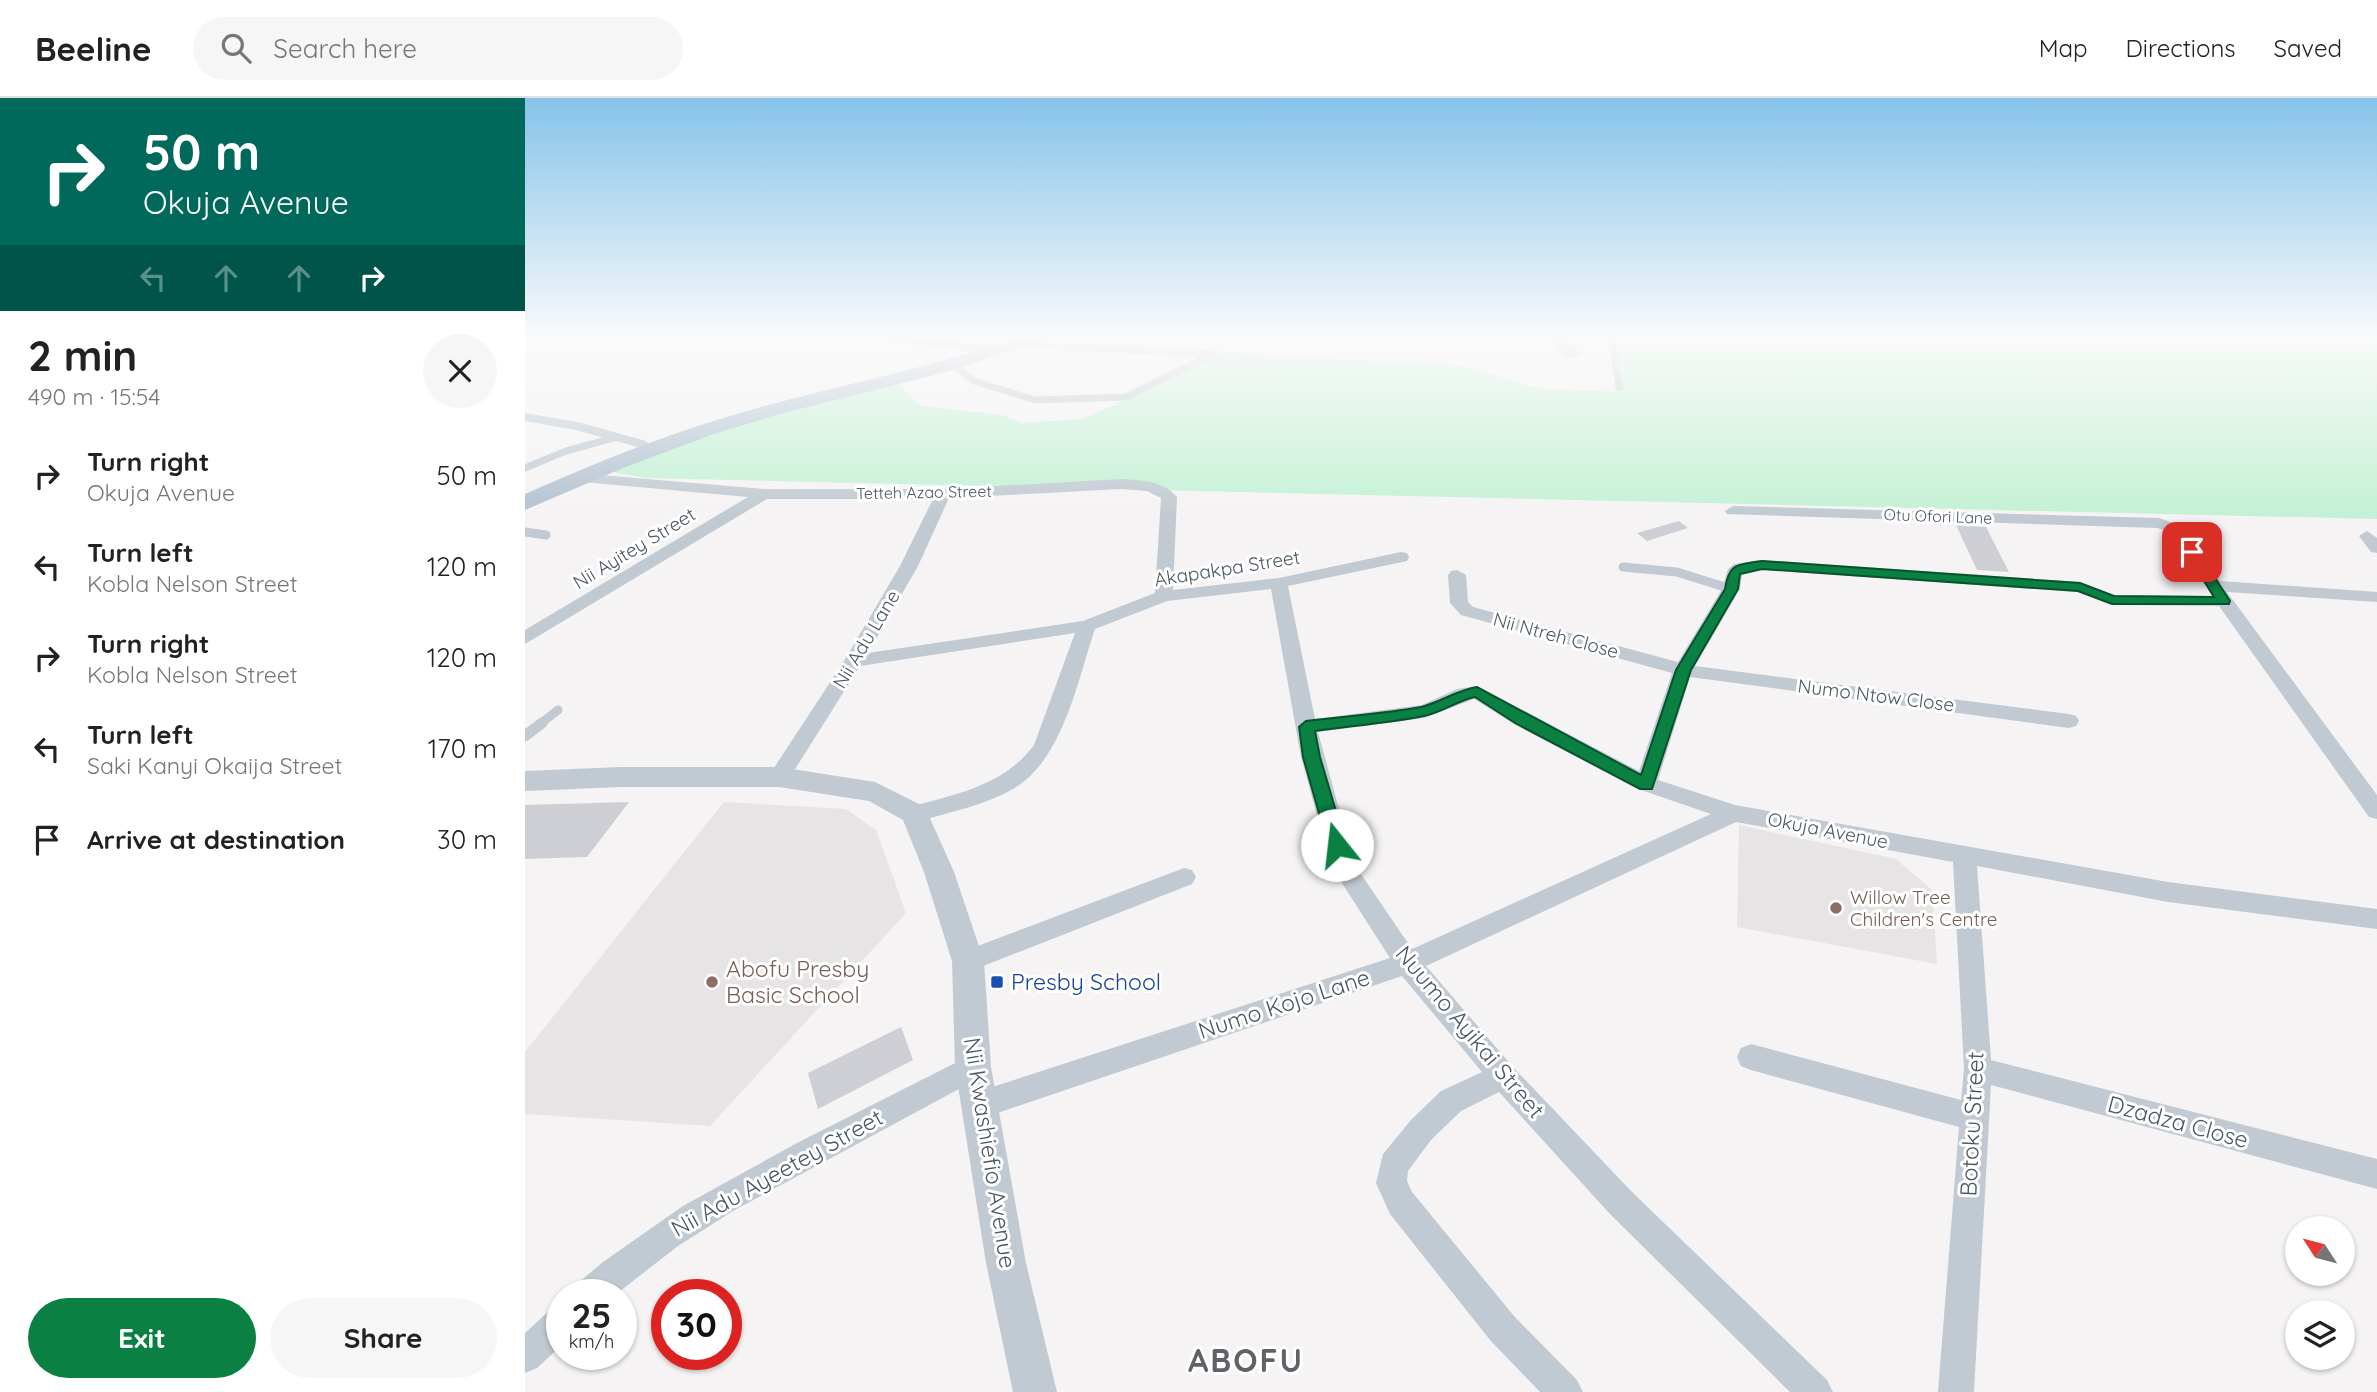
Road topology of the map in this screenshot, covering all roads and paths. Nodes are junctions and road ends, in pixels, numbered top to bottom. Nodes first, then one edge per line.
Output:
1 (798, 395) edge
2 (832, 395) edge
3 (1020, 395) edge
4 (1129, 395) edge
5 (525, 417) edge
6 (617, 437) junction
7 (641, 444) junction
8 (525, 468) edge
9 (577, 478) junction
10 (525, 488) edge
11 (764, 494) junction
12 (943, 494) junction
13 (525, 503) edge
14 (1733, 511) dead end
15 (525, 532) edge
16 (546, 535) dead end
17 (1401, 557) dead end
18 (1623, 567) dead end
19 (1457, 575) dead end
20 (1279, 583) junction
21 (1731, 589) junction
22 (2218, 593) junction
23 (1164, 596) junction
24 (2377, 597) edge
25 (1087, 626) junction
26 (525, 638) edge
27 (855, 661) junction
28 (1683, 670) junction
29 (558, 710) dead end
30 (2069, 721) dead end
31 (1306, 727) junction
32 (525, 736) edge
33 (779, 777) junction
34 (525, 781) edge
35 (1646, 784) junction
36 (2377, 811) edge
37 (1734, 813) junction
38 (915, 814) junction
39 (1964, 856) junction
40 (1184, 877) dead end
41 (2377, 919) edge
42 (968, 961) junction
43 (1407, 963) junction
44 (1752, 1057) dead end
45 (973, 1066) junction
46 (1978, 1069) junction
47 (1503, 1076) junction
48 (980, 1105) junction
49 (1973, 1117) junction
50 (2377, 1174) edge
51 (609, 1279) edge
52 (546, 1337) edge
53 (525, 1356) edge
54 (1035, 1392) edge
55 (1565, 1392) edge
56 (1815, 1392) edge
57 (1955, 1392) edge

1 - 7 main road
2 - 9 main road
3 - 4 lane
5 - 6 street
6 - 7 street
6 - 8 lane
7 - 10 main road
9 - 11 street, Tetteh Azao Street
9 - 13 main road
11 - 12 street, Tetteh Azao Street
11 - 26 street, Nii Ayitey Street
12 - 23 street, Tetteh Azao Street
12 - 27 street, Nii Adu Lane
14 - 22 street, Otu Ofori Lane
15 - 16 lane
17 - 20 street, Akapakpa Street
18 - 21 lane
19 - 28 street, Nii Ntreh Close
20 - 23 street, Akapakpa Street
20 - 31 street, Nuumo Ayikai Street
21 - 22 street
21 - 28 street
22 - 24 street
22 - 36 street, Otu Ofori Lane
23 - 25 street, Akapakpa Street
25 - 27 street, Akapakpa Street
25 - 38 street
27 - 33 street, Nii Adu Lane
28 - 30 street, Numo Ntow Close
28 - 35 street
29 - 32 lane
31 - 35 street, Okuja Avenue
31 - 43 street, Nuumo Ayikai Street
33 - 34 street
33 - 38 street
35 - 37 street, Okuja Avenue
37 - 39 street, Okuja Avenue
37 - 43 street, Numo Kojo Lane
38 - 42 street, Nii Kwashiefio Avenue
39 - 41 street, Okuja Avenue
39 - 46 street, Botoku Street
40 - 42 street
42 - 45 street, Nii Kwashiefio Avenue
43 - 47 street, Nuumo Ayikai Street
43 - 48 street, Numo Kojo Lane
44 - 49 street
45 - 48 street, Nii Kwashiefio Avenue
45 - 51 street, Nii Adu Ayeetey Street
46 - 49 street, Botoku Street
46 - 50 street, Dzadza Close
47 - 55 street
47 - 56 street, Nuumo Ayikai Street
48 - 54 street, Nii Kwashiefio Avenue
49 - 57 street, Botoku Street
52 - 53 street

